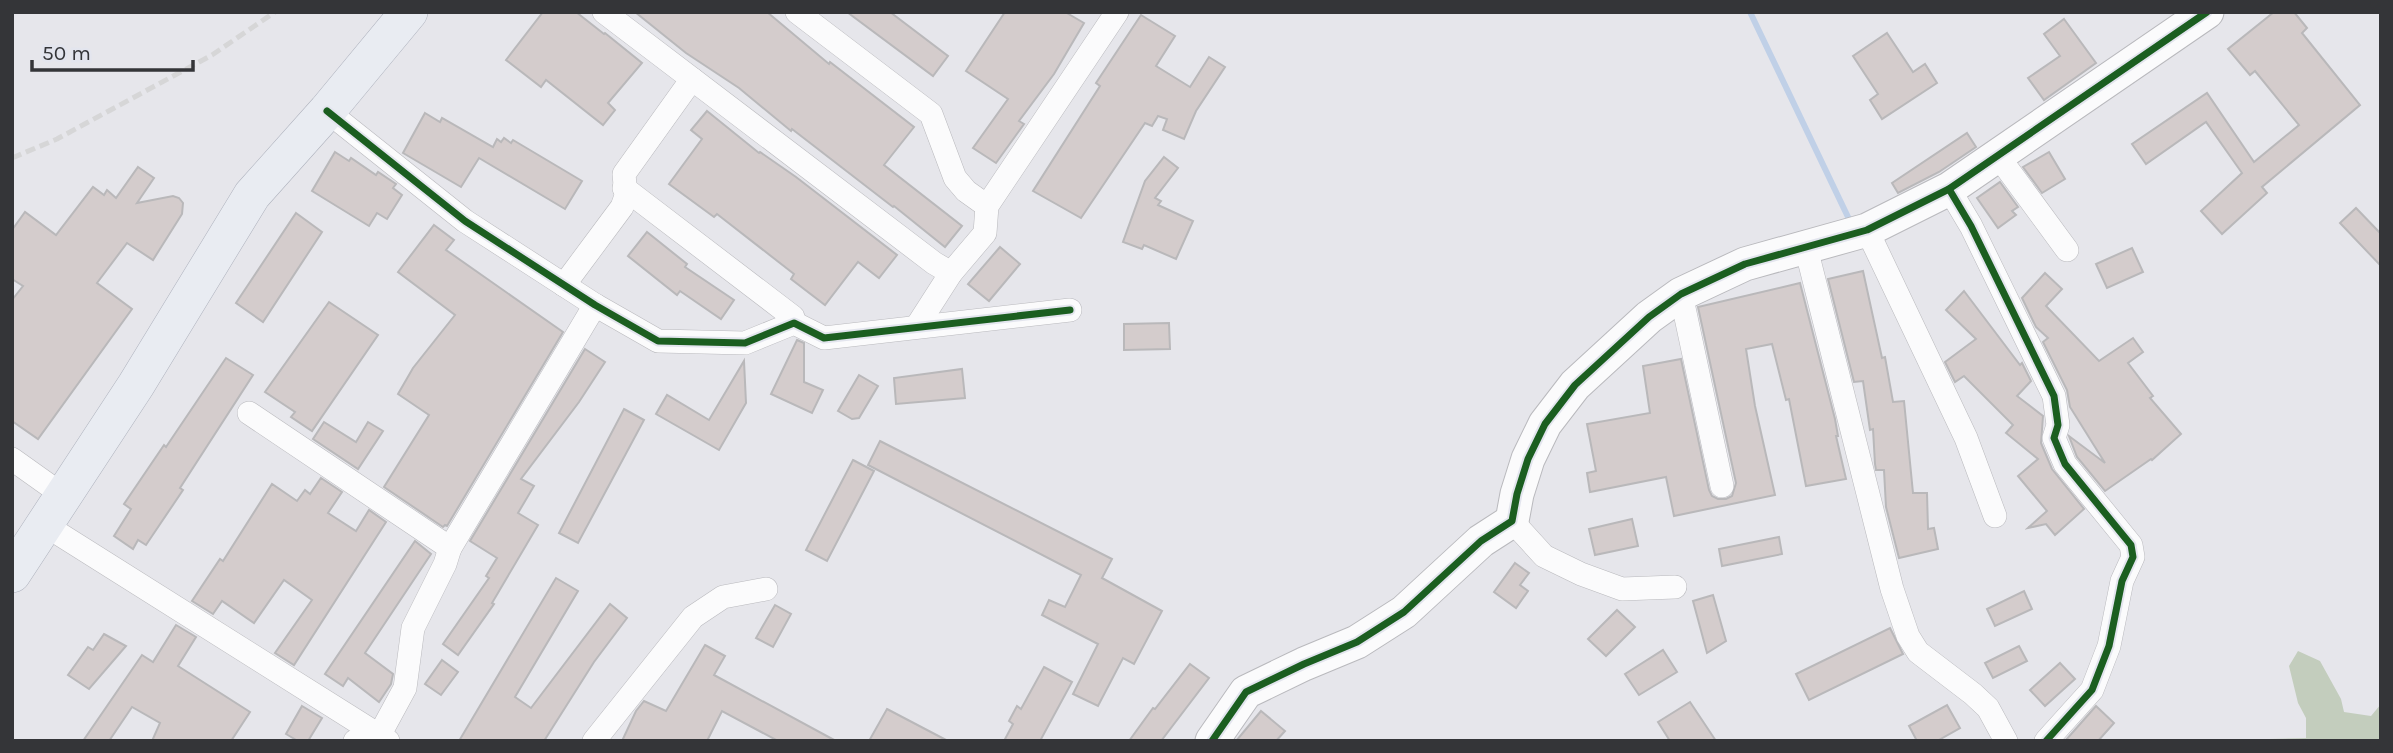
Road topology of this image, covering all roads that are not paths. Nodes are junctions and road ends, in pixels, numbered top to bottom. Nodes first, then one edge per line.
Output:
1 (409, 12) edge
2 (604, 12) edge
3 (797, 12) edge
4 (1117, 12) edge
5 (2207, 12) edge
6 (692, 79) junction
7 (327, 111) junction
8 (1998, 156) junction
9 (624, 188) junction
10 (1950, 189) junction
11 (987, 206) junction
12 (1867, 230) junction
13 (1806, 248) junction
14 (2067, 250) dead end
15 (951, 273) junction
16 (564, 285) junction
17 (1681, 294) junction
18 (595, 305) junction
19 (1070, 310) dead end
20 (794, 323) junction
21 (917, 326) junction
22 (249, 413) dead end
23 (12, 459) edge
24 (1722, 486) dead end
25 (55, 511) junction
26 (1995, 516) dead end
27 (1512, 521) junction
28 (450, 548) junction
29 (12, 573) edge
30 (1675, 587) dead end
31 (766, 589) dead end
32 (384, 737) edge
33 (355, 741) edge
34 (594, 741) edge
35 (1212, 741) edge
36 (2006, 741) edge
37 (2046, 741) edge

1 - 7 main road
2 - 6 street
3 - 11 street
4 - 11 street
5 - 8 street
6 - 9 street
6 - 15 street
7 - 16 street
7 - 25 main road
8 - 10 street
8 - 14 street
9 - 16 street
9 - 20 street
10 - 12 street
10 - 37 street
11 - 15 street
12 - 13 street
12 - 26 street
13 - 17 street
13 - 36 street
15 - 21 street
16 - 18 street
17 - 24 street
17 - 27 street
18 - 20 street
18 - 28 street
19 - 21 street
20 - 21 street
22 - 28 street
23 - 25 street
25 - 29 main road
25 - 32 street
27 - 30 street
27 - 35 street
28 - 32 street
31 - 34 street
32 - 33 street

